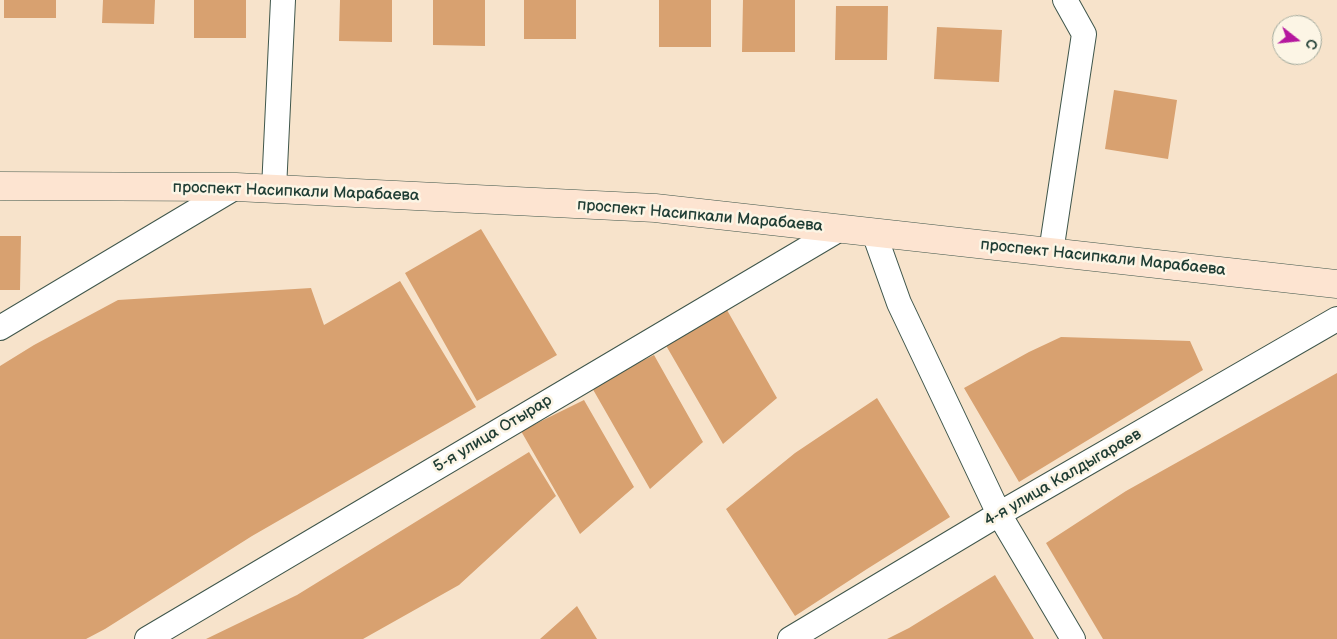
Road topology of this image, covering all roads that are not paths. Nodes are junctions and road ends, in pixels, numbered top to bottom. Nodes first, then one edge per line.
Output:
1 (284, 0) edge
2 (1065, 0) edge
3 (0, 186) edge
4 (236, 187) junction
5 (274, 189) junction
6 (840, 229) junction
7 (874, 233) junction
8 (1051, 252) junction
9 (1337, 284) edge
10 (1337, 319) edge
11 (0, 328) edge
12 (999, 514) junction
13 (146, 639) edge
14 (790, 639) edge
15 (1073, 639) edge

1 - 5 street
2 - 8 street
3 - 4 main road, проспект Насипкали Марабаева
4 - 5 main road, проспект Насипкали Марабаева
4 - 11 street
5 - 6 main road, проспект Насипкали Марабаева
6 - 7 main road, проспект Насипкали Марабаева
6 - 13 street, 5-я улица Отырар
7 - 8 main road, проспект Насипкали Марабаева
7 - 12 street
8 - 9 main road, проспект Насипкали Марабаева
10 - 12 street, 4-я улица Калдыгараев
12 - 14 street, 4-я улица Калдыгараев
12 - 15 street

